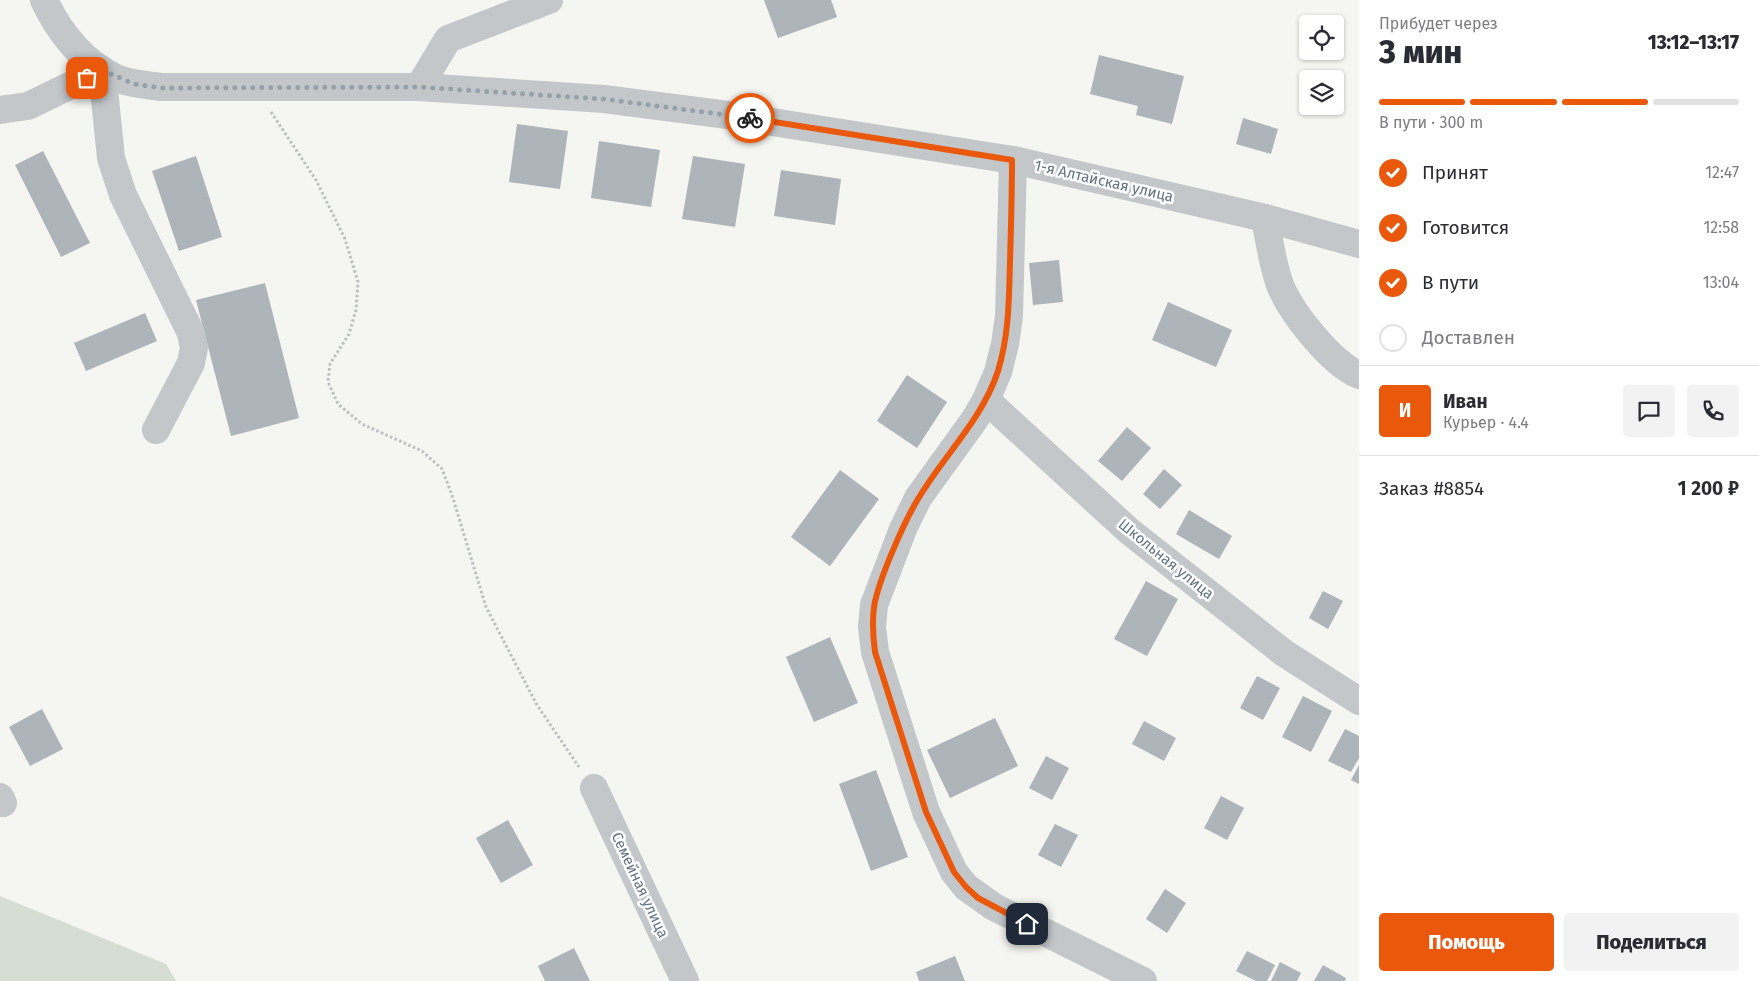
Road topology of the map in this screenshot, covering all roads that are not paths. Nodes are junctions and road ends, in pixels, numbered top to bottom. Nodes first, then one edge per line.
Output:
1 (44, 0) edge
2 (549, 0) edge
3 (102, 70) junction
4 (419, 87) junction
5 (28, 106) junction
6 (0, 110) edge
7 (0, 123) edge
8 (1012, 160) junction
9 (1265, 218) junction
10 (1359, 244) edge
11 (1359, 375) edge
12 (986, 400) junction
13 (156, 430) dead end
14 (1359, 701) edge
15 (594, 788) road end
16 (685, 981) edge
17 (1144, 981) edge

1 - 3 street, 1-я Алтайская улица
2 - 4 street
3 - 4 street, 1-я Алтайская улица
3 - 5 street
3 - 13 street
4 - 8 street, 1-я Алтайская улица
5 - 6 street
5 - 7 street
8 - 9 street, 1-я Алтайская улица
8 - 12 street
9 - 10 street, 1-я Алтайская улица
9 - 11 street
12 - 14 street, Школьная улица
12 - 17 street
15 - 16 street, Семейная улица

